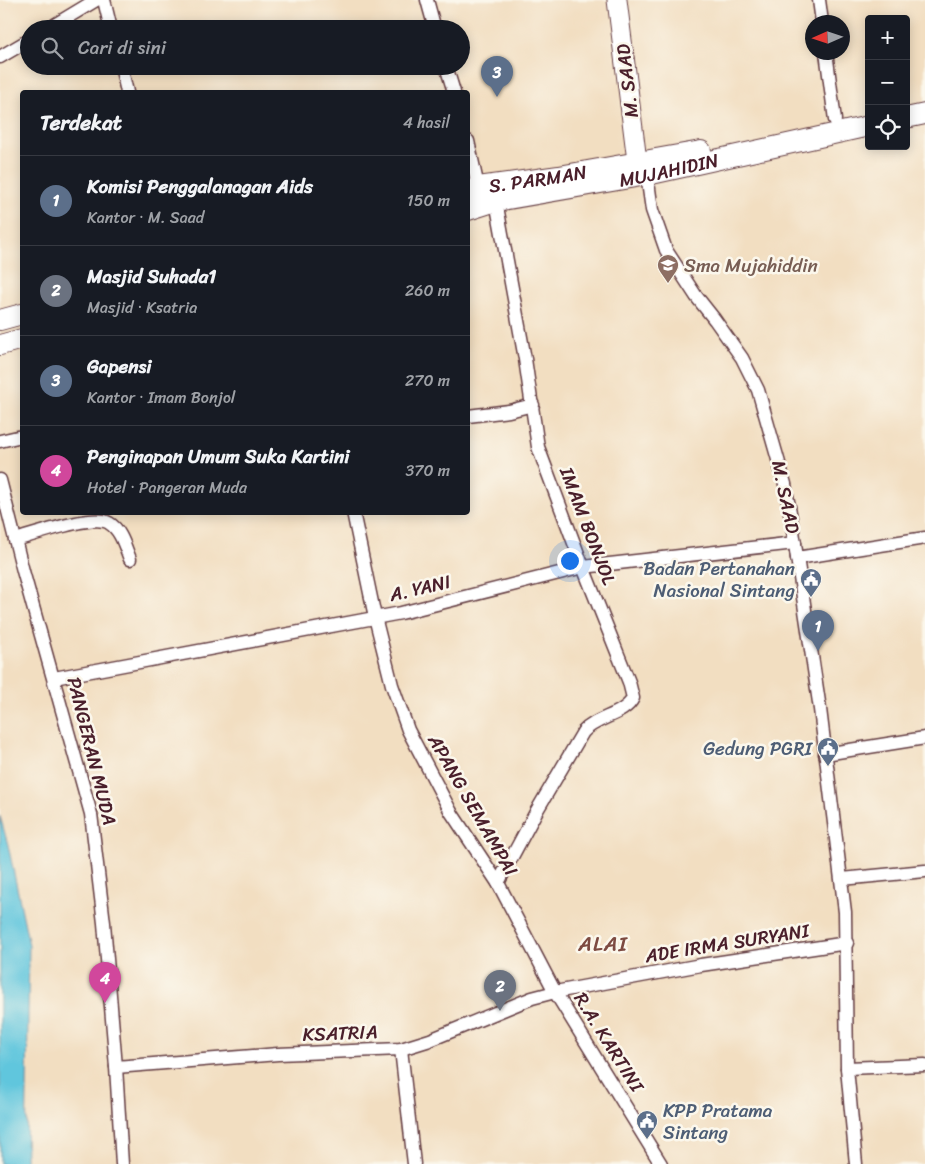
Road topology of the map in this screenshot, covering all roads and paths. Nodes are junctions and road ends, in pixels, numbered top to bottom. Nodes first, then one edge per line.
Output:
1 (96, 0) edge
2 (104, 0) edge
3 (426, 0) edge
4 (617, 0) edge
5 (819, 0) edge
6 (821, 15) edge
7 (63, 20) edge
8 (109, 20) edge
9 (432, 20) edge
10 (20, 45) edge
11 (0, 57) edge
12 (827, 60) edge
13 (123, 75) edge
14 (449, 75) edge
15 (127, 90) edge
16 (453, 90) edge
17 (925, 102) edge
18 (910, 105) edge
19 (865, 114) edge
20 (925, 114) edge
21 (910, 117) edge
22 (835, 120) junction
23 (865, 127) edge
24 (470, 160) edge
25 (642, 168) junction
26 (473, 189) edge
27 (496, 200) junction
28 (470, 209) edge
29 (20, 315) edge
30 (0, 320) edge
31 (20, 340) edge
32 (0, 345) edge
33 (533, 405) junction
34 (470, 416) edge
35 (20, 436) edge
36 (0, 441) edge
37 (0, 480) edge
38 (354, 515) edge
39 (925, 538) edge
40 (15, 540) junction
41 (795, 543) junction
42 (798, 558) junction
43 (130, 559) dead end
44 (583, 567) junction
45 (375, 616) junction
46 (54, 678) junction
47 (925, 738) edge
48 (825, 754) junction
49 (925, 871) edge
50 (842, 879) junction
51 (498, 883) junction
52 (847, 943) junction
53 (555, 992) junction
54 (401, 1049) junction
55 (925, 1065) edge
56 (116, 1067) junction
57 (847, 1068) junction
58 (122, 1164) edge
59 (414, 1164) edge
60 (661, 1164) edge
61 (856, 1164) edge

1 - 7 street
2 - 8 street
3 - 9 street
4 - 25 street, M. SAAD
5 - 6 street
10 - 11 street
12 - 22 street
13 - 15 street
14 - 16 street
17 - 18 main road
19 - 22 main road, MUJAHIDIN
20 - 21 main road
22 - 25 main road, MUJAHIDIN
23 - 25 main road, MUJAHIDIN
24 - 26 street
25 - 26 main road, S. PARMAN
25 - 27 main road, MUJAHIDIN
25 - 41 street, M. SAAD
26 - 27 street
27 - 28 main road, MUJAHIDIN
27 - 33 street, IMAM BONJOL
29 - 30 main road
31 - 32 main road
33 - 34 street
33 - 44 street, IMAM BONJOL
35 - 36 street
37 - 40 street, PANGERAN MUDA
38 - 45 street, APANG SEMAMPAI
39 - 42 street
40 - 43 street
40 - 46 street, PANGERAN MUDA
41 - 42 street, M. SAAD
41 - 44 street, A. YANI
42 - 48 street, M. SAAD
44 - 45 street, A. YANI
44 - 51 street, IMAM BONJOL
45 - 46 street, A. YANI
45 - 51 street, APANG SEMAMPAI
46 - 56 street, PANGERAN MUDA
47 - 48 street
48 - 50 street, M. SAAD
49 - 50 street
50 - 52 street, M. SAAD
51 - 53 street, APANG SEMAMPAI
52 - 53 street, ADE IRMA SURYANI
52 - 57 street, M. SAAD
53 - 54 street, KSATRIA
53 - 60 street, R.A. KARTINI
54 - 56 street, KSATRIA
54 - 59 street
55 - 57 street
56 - 58 street, PANGERAN MUDA
57 - 61 street, M. SAAD

